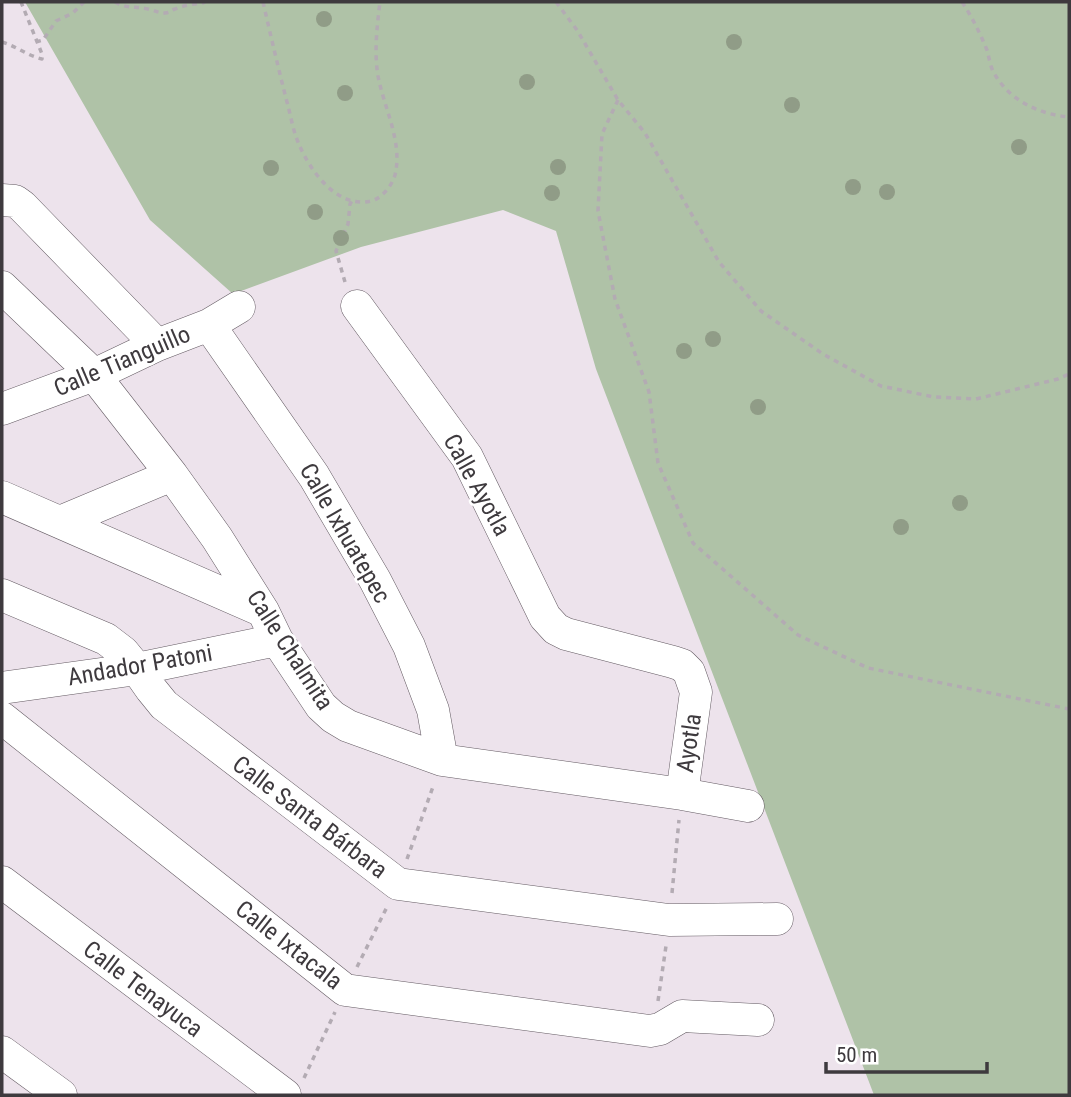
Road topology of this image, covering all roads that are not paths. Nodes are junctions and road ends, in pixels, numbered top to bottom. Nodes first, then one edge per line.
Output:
1 (8, 200) edge
2 (2, 287) edge
3 (357, 306) road end
4 (239, 307) dead end
5 (209, 325) junction
6 (157, 345) junction
7 (94, 375) junction
8 (2, 409) edge
9 (172, 475) junction
10 (2, 497) edge
11 (60, 522) junction
12 (2, 595) edge
13 (263, 611) junction
14 (277, 640) junction
15 (137, 668) junction
16 (2, 688) edge
17 (696, 692) joint
18 (2, 718) edge
19 (442, 760) junction
20 (682, 794) junction
21 (748, 806) dead end
22 (2, 882) edge
23 (777, 919) dead end
24 (758, 1020) dead end
25 (2, 1052) edge
26 (61, 1095) edge
27 (285, 1095) edge

1 - 6 street
2 - 7 street, Calle Chalmita
3 - 17 street, Calle Ayotla
4 - 5 street, Calle Tianguillo
5 - 6 street, Calle Tianguillo
5 - 19 street, Calle Ixhuatepec
6 - 7 street, Calle Tianguillo
7 - 8 street, Calle Tianguillo
7 - 9 street, Calle Chalmita
9 - 11 street
9 - 13 street, Calle Chalmita
10 - 11 street
11 - 13 street
12 - 15 street, Calle Santa Bárbara
13 - 14 street, Calle Chalmita
14 - 15 street, Andador Patoni
14 - 19 street, Calle Chalmita
15 - 16 street, Andador Patoni
15 - 23 street, Calle Santa Bárbara
17 - 20 street, Ayotla
18 - 24 street, Calle Ixtacala
19 - 20 street, Calle Chalmita
20 - 21 street, Calle Chalmita
22 - 27 street, Calle Tenayuca
25 - 26 street

